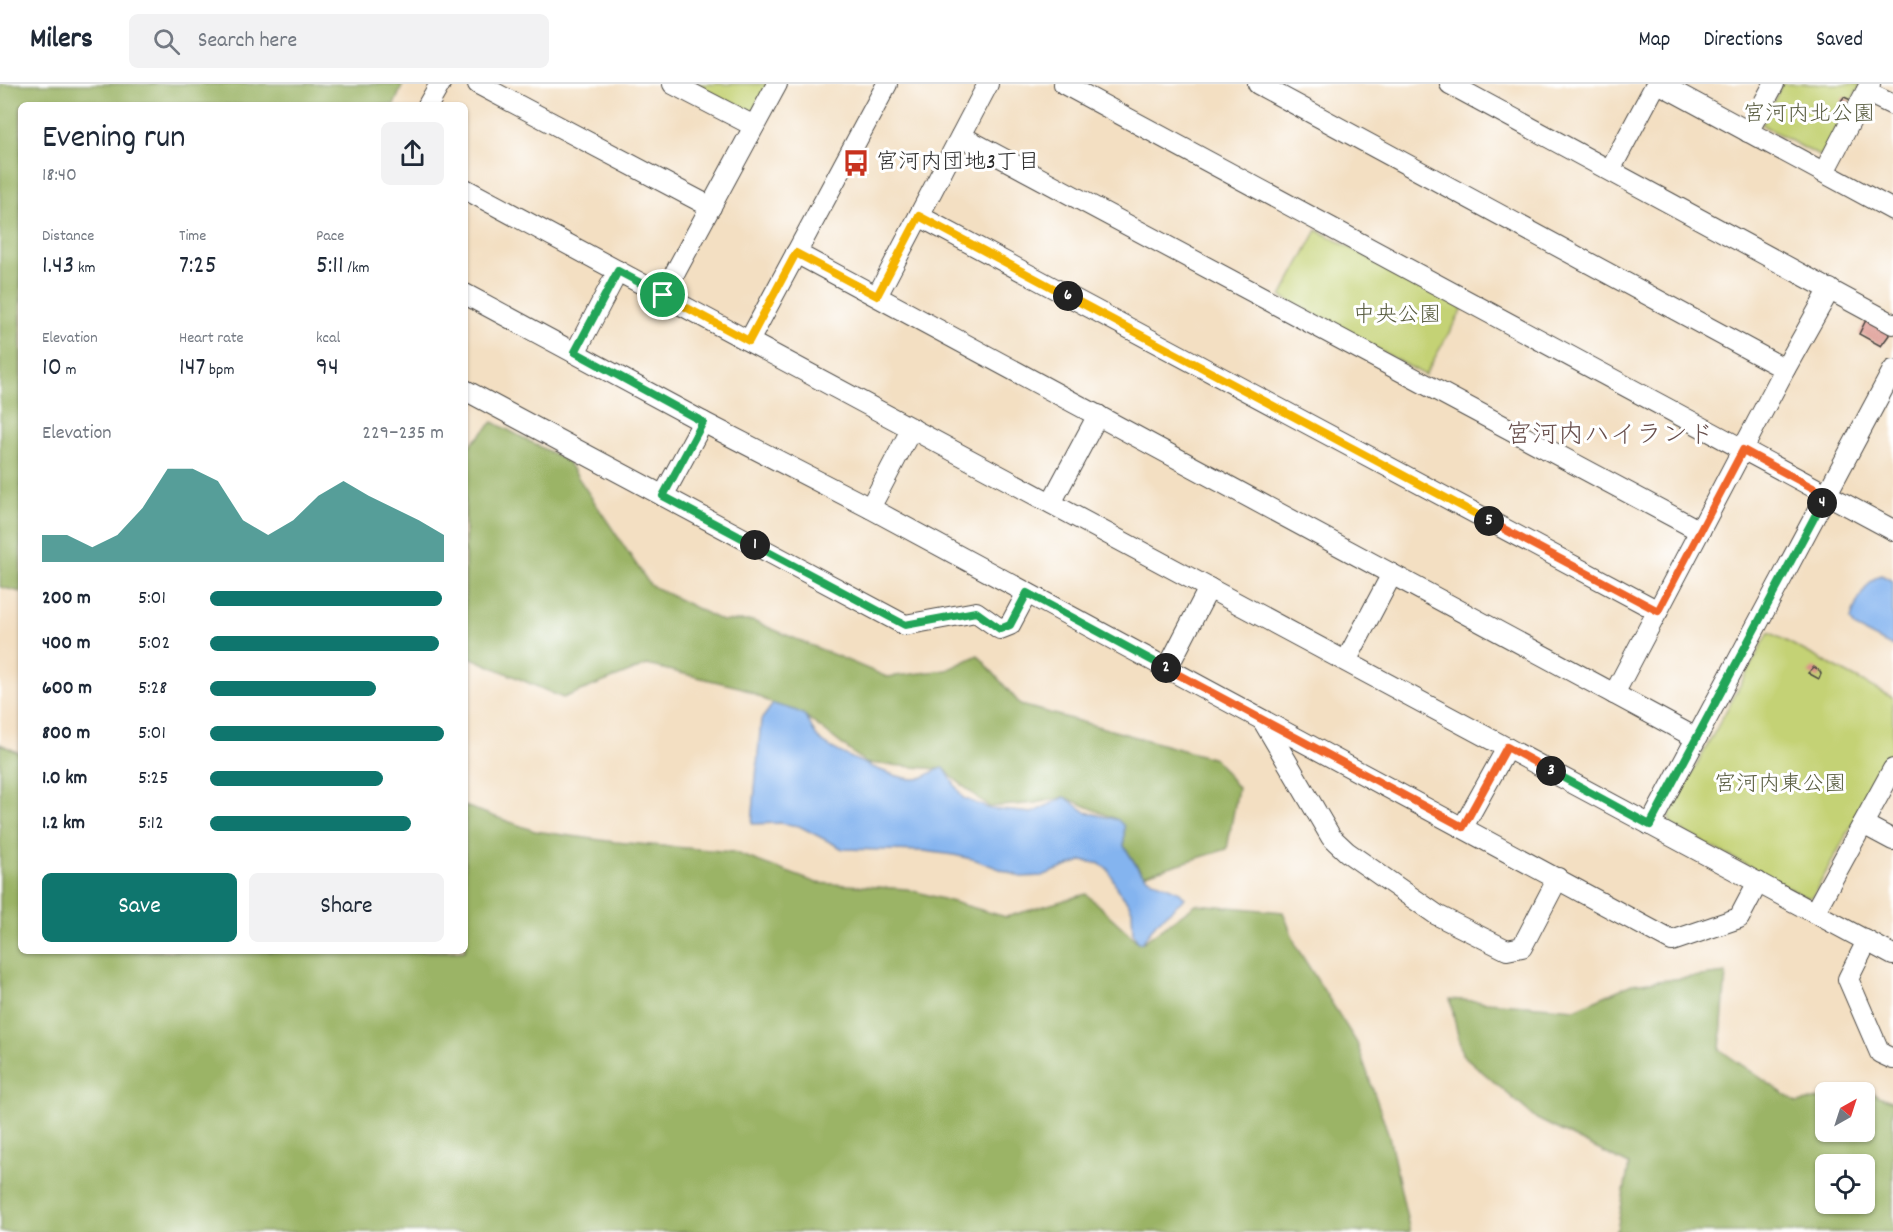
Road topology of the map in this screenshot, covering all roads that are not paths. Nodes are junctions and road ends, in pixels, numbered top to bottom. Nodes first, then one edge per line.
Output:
1 (440, 84) edge
2 (478, 84) edge
3 (673, 84) edge
4 (777, 84) edge
5 (988, 84) edge
6 (1064, 84) edge
7 (1258, 84) edge
8 (1450, 84) edge
9 (1658, 84) edge
10 (1774, 84) edge
11 (879, 86) edge
12 (1868, 88) edge
13 (430, 102) edge
14 (1893, 105) edge
15 (754, 126) junction
16 (1749, 132) junction
17 (961, 136) junction
18 (1610, 171) junction
19 (1824, 172) junction
20 (468, 191) edge
21 (711, 207) junction
22 (1893, 210) edge
23 (919, 216) junction
24 (796, 253) junction
25 (618, 271) junction
26 (1830, 289) junction
27 (663, 295) junction
28 (468, 296) edge
29 (877, 296) junction
30 (1893, 324) edge
31 (749, 341) junction
32 (575, 352) junction
33 (1785, 369) junction
34 (1893, 370) edge
35 (468, 392) edge
36 (1098, 415) junction
37 (703, 422) junction
38 (912, 428) junction
39 (1743, 450) junction
40 (1826, 495) junction
41 (663, 496) junction
42 (1051, 503) junction
43 (870, 508) junction
44 (1893, 530) edge
45 (1700, 531) junction
46 (1392, 574) junction
47 (1209, 588) junction
48 (1027, 593) junction
49 (1658, 611) junction
50 (1346, 661) junction
51 (1167, 669) junction
52 (1614, 694) junction
53 (1263, 722) junction
54 (1696, 738) junction
55 (1507, 747) junction
56 (1893, 769) edge
57 (1863, 824) junction
58 (1650, 825) junction
59 (1463, 827) junction
60 (1893, 840) edge
61 (1558, 878) junction
62 (1758, 882) junction
63 (1814, 913) junction
64 (1867, 941) junction
65 (1893, 955) edge
66 (1893, 1059) edge

1 - 13 street
2 - 21 street
3 - 15 street
4 - 15 street
5 - 17 street
6 - 39 street
7 - 33 street
8 - 18 street
9 - 16 street
9 - 18 street
10 - 16 street
11 - 24 street
12 - 14 street
12 - 19 street
15 - 21 street
16 - 19 street
17 - 23 street
17 - 45 street
18 - 26 street
19 - 22 street
20 - 25 street
21 - 27 street
23 - 29 street
23 - 49 street
24 - 29 street
24 - 31 street
25 - 27 street
25 - 32 street
26 - 30 street
26 - 33 street
27 - 31 street
28 - 32 street
29 - 36 street
31 - 38 street
32 - 37 street
33 - 39 street
34 - 40 street
35 - 41 street
36 - 42 street
36 - 46 street
37 - 41 street
37 - 43 street
38 - 42 street
38 - 43 street
39 - 40 street
39 - 45 street
40 - 44 street
40 - 54 street
41 - 48 street
42 - 47 street
43 - 48 street
45 - 49 street
46 - 50 street
46 - 52 street
47 - 50 street
47 - 51 street
48 - 51 street
49 - 52 street
50 - 55 street
51 - 53 street
52 - 54 street
53 - 59 street
53 - 61 street
54 - 58 street
55 - 58 street
55 - 59 street
56 - 57 street
57 - 60 street
57 - 63 street
58 - 62 street
59 - 61 street
61 - 62 street
62 - 63 street
63 - 64 street
64 - 65 street
64 - 66 street

